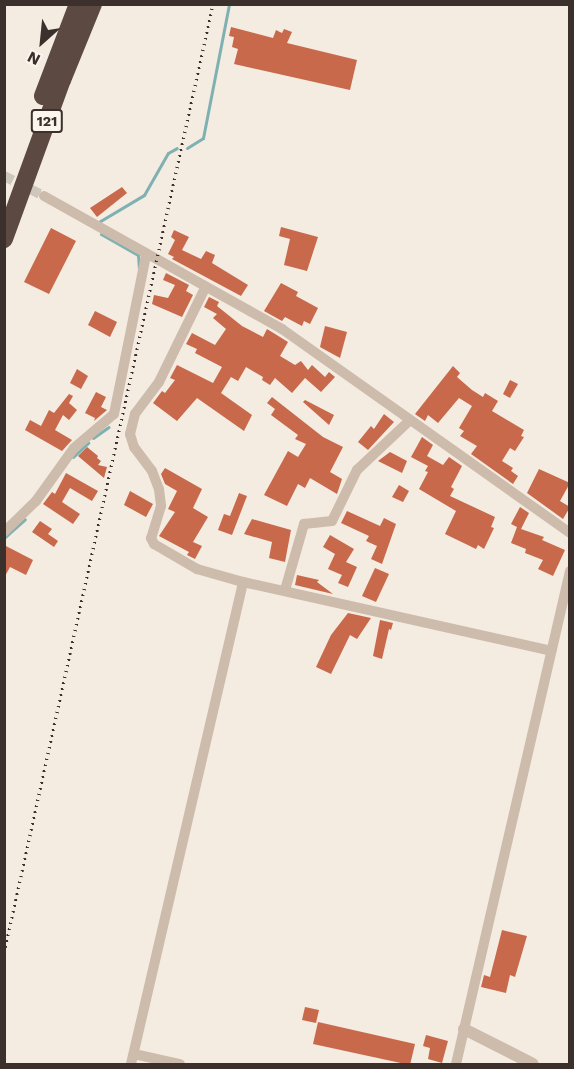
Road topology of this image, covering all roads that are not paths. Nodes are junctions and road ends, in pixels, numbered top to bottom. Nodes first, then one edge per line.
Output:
1 (78, 4) edge
2 (93, 4) edge
3 (44, 196) tunnel mouth
4 (4, 205) edge
5 (4, 239) edge
6 (146, 255) junction
7 (205, 288) junction
8 (409, 421) junction
9 (4, 532) edge
10 (570, 533) edge
11 (570, 571) edge
12 (243, 582) junction
13 (285, 590) junction
14 (565, 611) edge
15 (551, 651) junction
16 (464, 1029) junction
17 (133, 1059) edge
18 (180, 1065) edge
19 (456, 1065) edge
20 (533, 1065) edge

1 - 4 highway, 121
2 - 5 highway, 121
3 - 6 street
6 - 7 street
6 - 9 street
7 - 8 street
7 - 12 street
8 - 10 street
8 - 13 street
11 - 14 street
12 - 13 street
12 - 17 street
13 - 15 street
14 - 15 street
15 - 16 street
16 - 19 street
16 - 20 street
17 - 18 street

